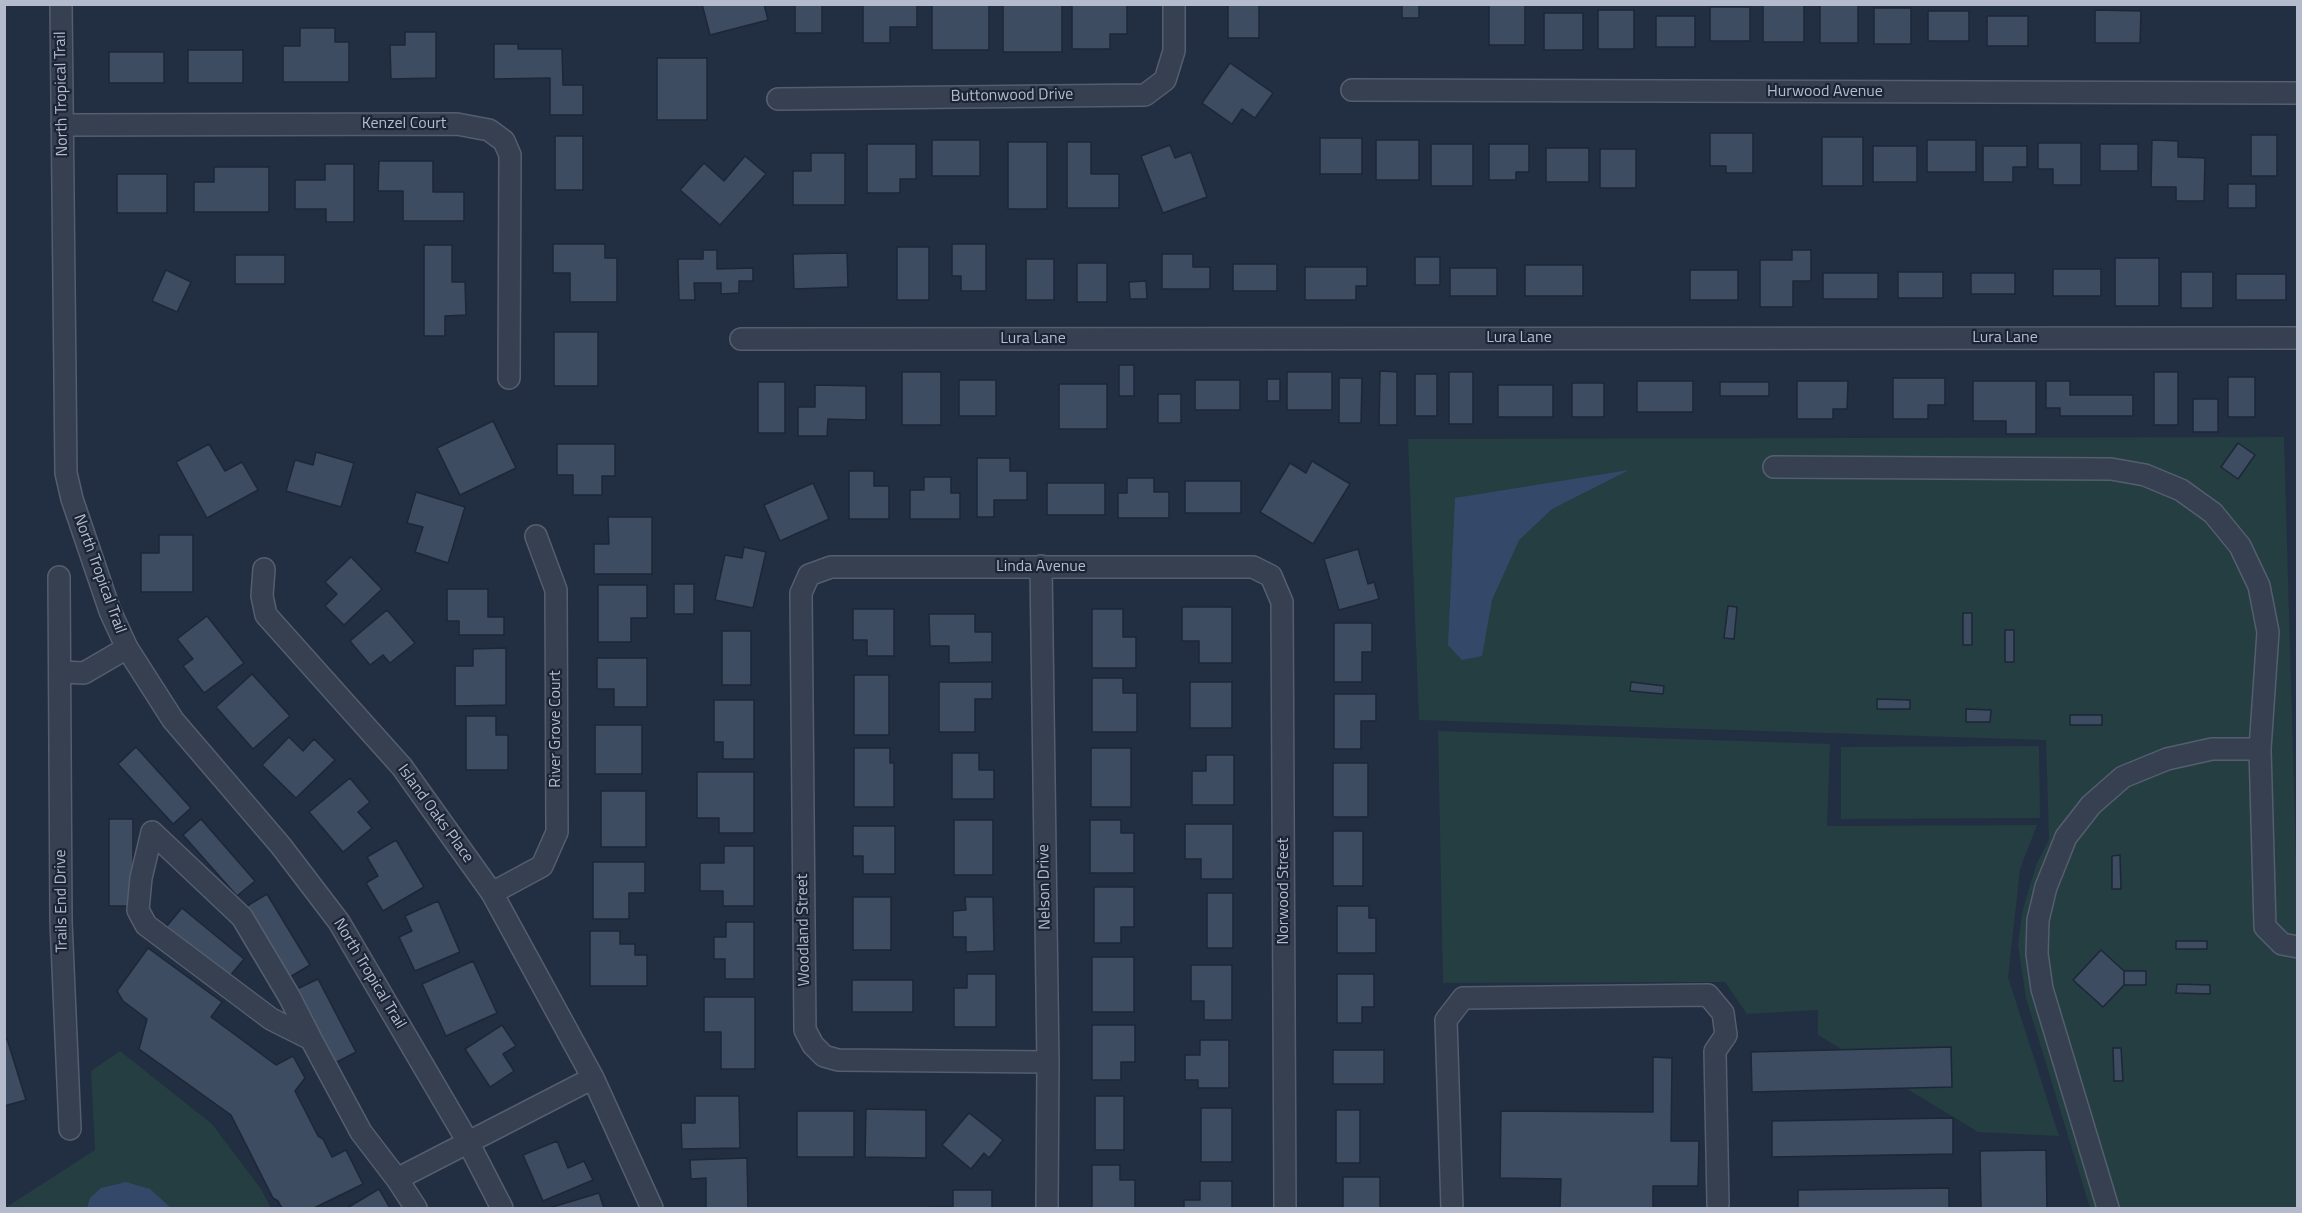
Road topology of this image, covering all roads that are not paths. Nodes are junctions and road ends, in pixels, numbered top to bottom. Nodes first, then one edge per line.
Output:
1 (61, 4) edge
2 (1174, 4) edge
3 (1352, 90) dead end
4 (2298, 93) edge
5 (778, 99) dead end
6 (62, 124) junction
7 (2298, 338) edge
8 (741, 339) dead end
9 (509, 378) dead end
10 (1774, 467) dead end
11 (536, 536) dead end
12 (1041, 566) junction
13 (264, 569) dead end
14 (809, 575) joint
15 (1272, 576) joint
16 (59, 578) dead end
17 (127, 648) junction
18 (61, 672) junction
19 (2260, 749) junction
20 (492, 893) junction
21 (2298, 947) edge
22 (311, 1039) junction
23 (1048, 1062) junction
24 (593, 1078) junction
25 (70, 1129) dead end
26 (468, 1142) junction
27 (397, 1179) junction
28 (1718, 1204) dead end
29 (416, 1209) edge
30 (502, 1209) edge
31 (652, 1209) edge
32 (1047, 1209) edge
33 (1286, 1209) edge
34 (1452, 1209) edge
35 (2108, 1209) edge

1 - 6 street, North Tropical Trail
2 - 5 street, Buttonwood Drive
3 - 4 street, Hurwood Avenue
6 - 9 street, Kenzel Court
6 - 17 street, North Tropical Trail
7 - 8 street, Lura Lane
10 - 19 street
11 - 20 street, River Grove Court
12 - 14 street, Linda Avenue
12 - 15 street, Linda Avenue
12 - 23 street, Nelson Drive
13 - 20 street, Island Oaks Place
14 - 23 street, Woodland Street
15 - 33 street, Norwood Street
16 - 18 street, Trails End Drive
17 - 18 street
17 - 26 street, North Tropical Trail
18 - 25 street, Trails End Drive
19 - 21 street
19 - 35 street
20 - 24 street, Island Oaks Place
22 - 22 street
22 - 27 street
23 - 32 street, Nelson Drive
24 - 26 street
24 - 31 street, Island Oaks Place
26 - 27 street
26 - 30 street, North Tropical Trail
27 - 29 street
28 - 34 street

